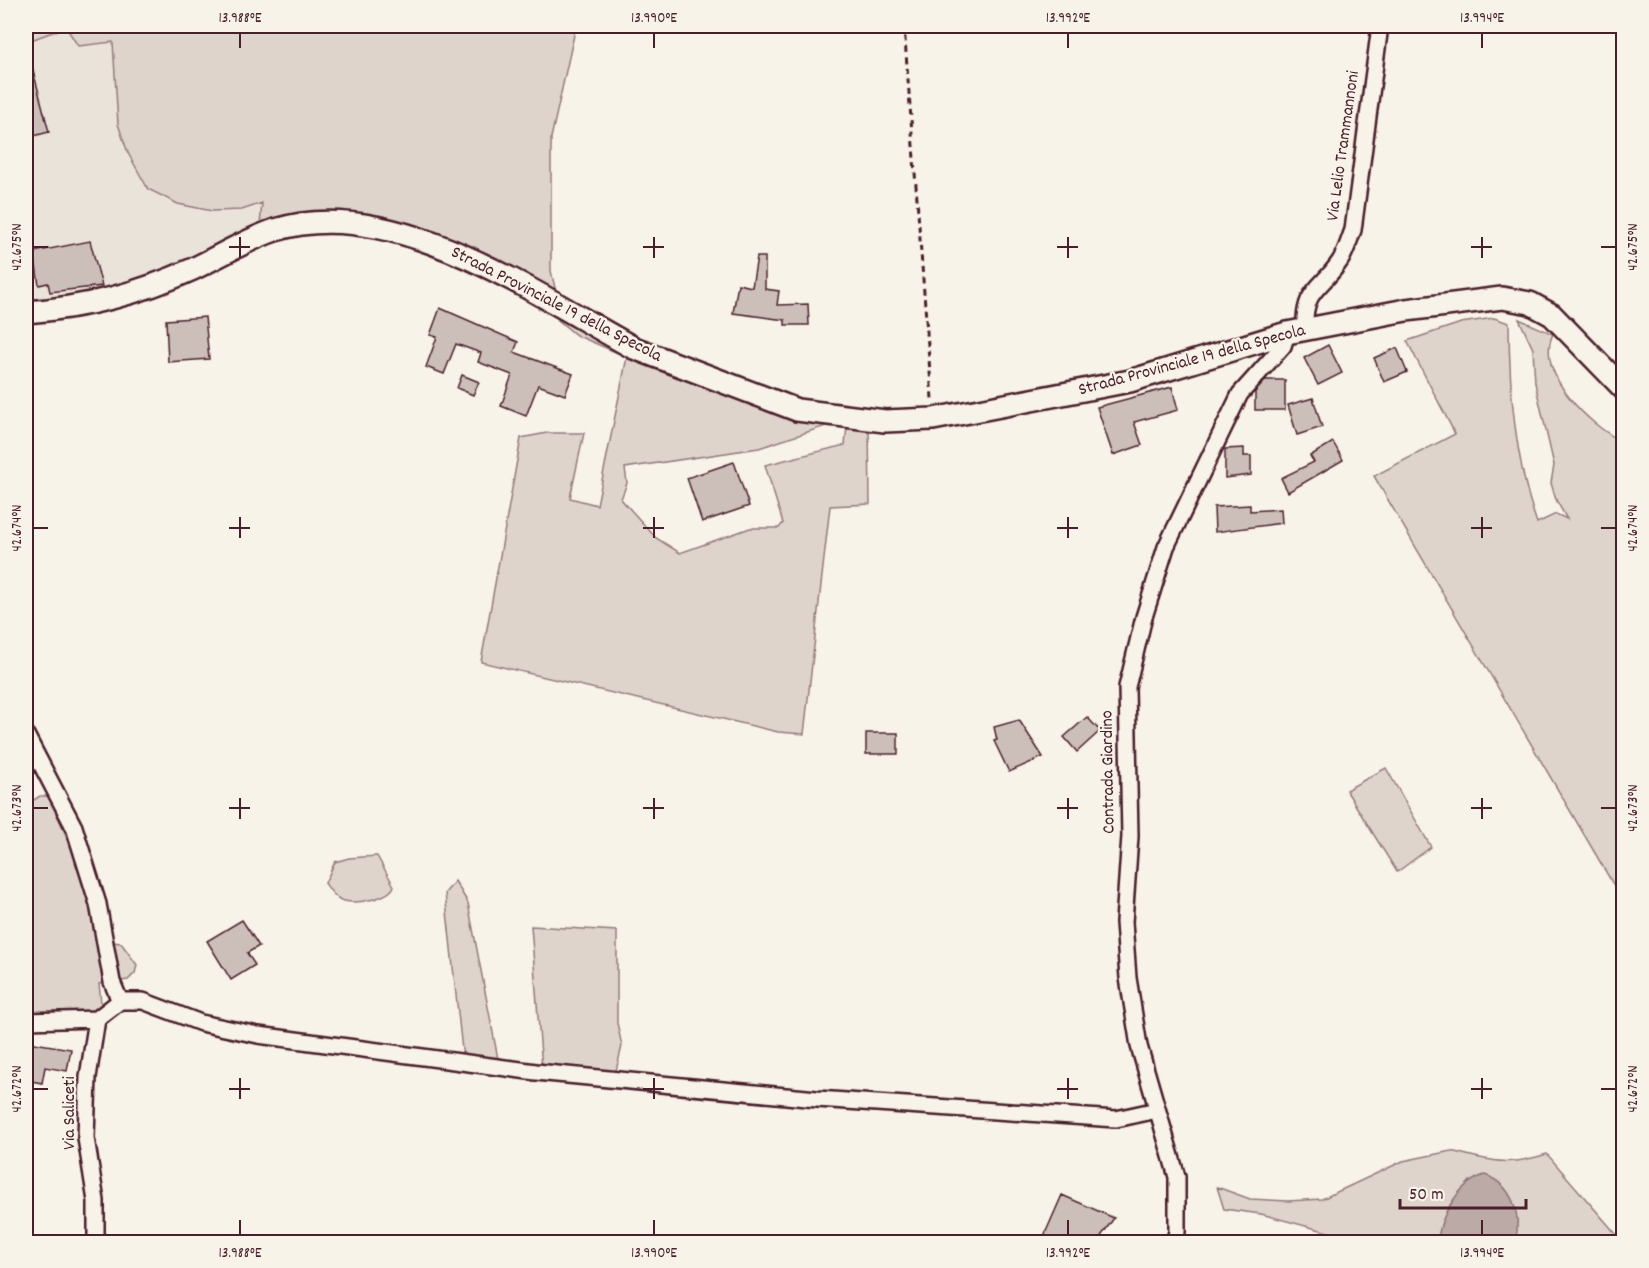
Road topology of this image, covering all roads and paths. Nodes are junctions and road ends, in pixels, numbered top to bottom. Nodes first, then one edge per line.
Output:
1 (904, 26) edge
2 (1380, 26) edge
3 (26, 312) edge
4 (1296, 331) junction
5 (1623, 389) edge
6 (933, 419) junction
7 (26, 735) edge
8 (120, 1001) junction
9 (97, 1019) junction
10 (26, 1021) edge
11 (1157, 1110) junction
12 (96, 1242) edge
13 (1174, 1242) edge

1 - 6 path
2 - 4 street, Via Lelio Trammannoni
3 - 6 main road, Strada Provinciale 19 della Specola
4 - 5 main road, Strada Provinciale 19 della Specola
4 - 6 main road, Strada Provinciale 19 della Specola
4 - 11 street, Contrada Giardino
7 - 8 street
8 - 9 street
8 - 11 street
9 - 10 street
9 - 12 street, Via Saliceti
11 - 13 street, Contrada Giardino

